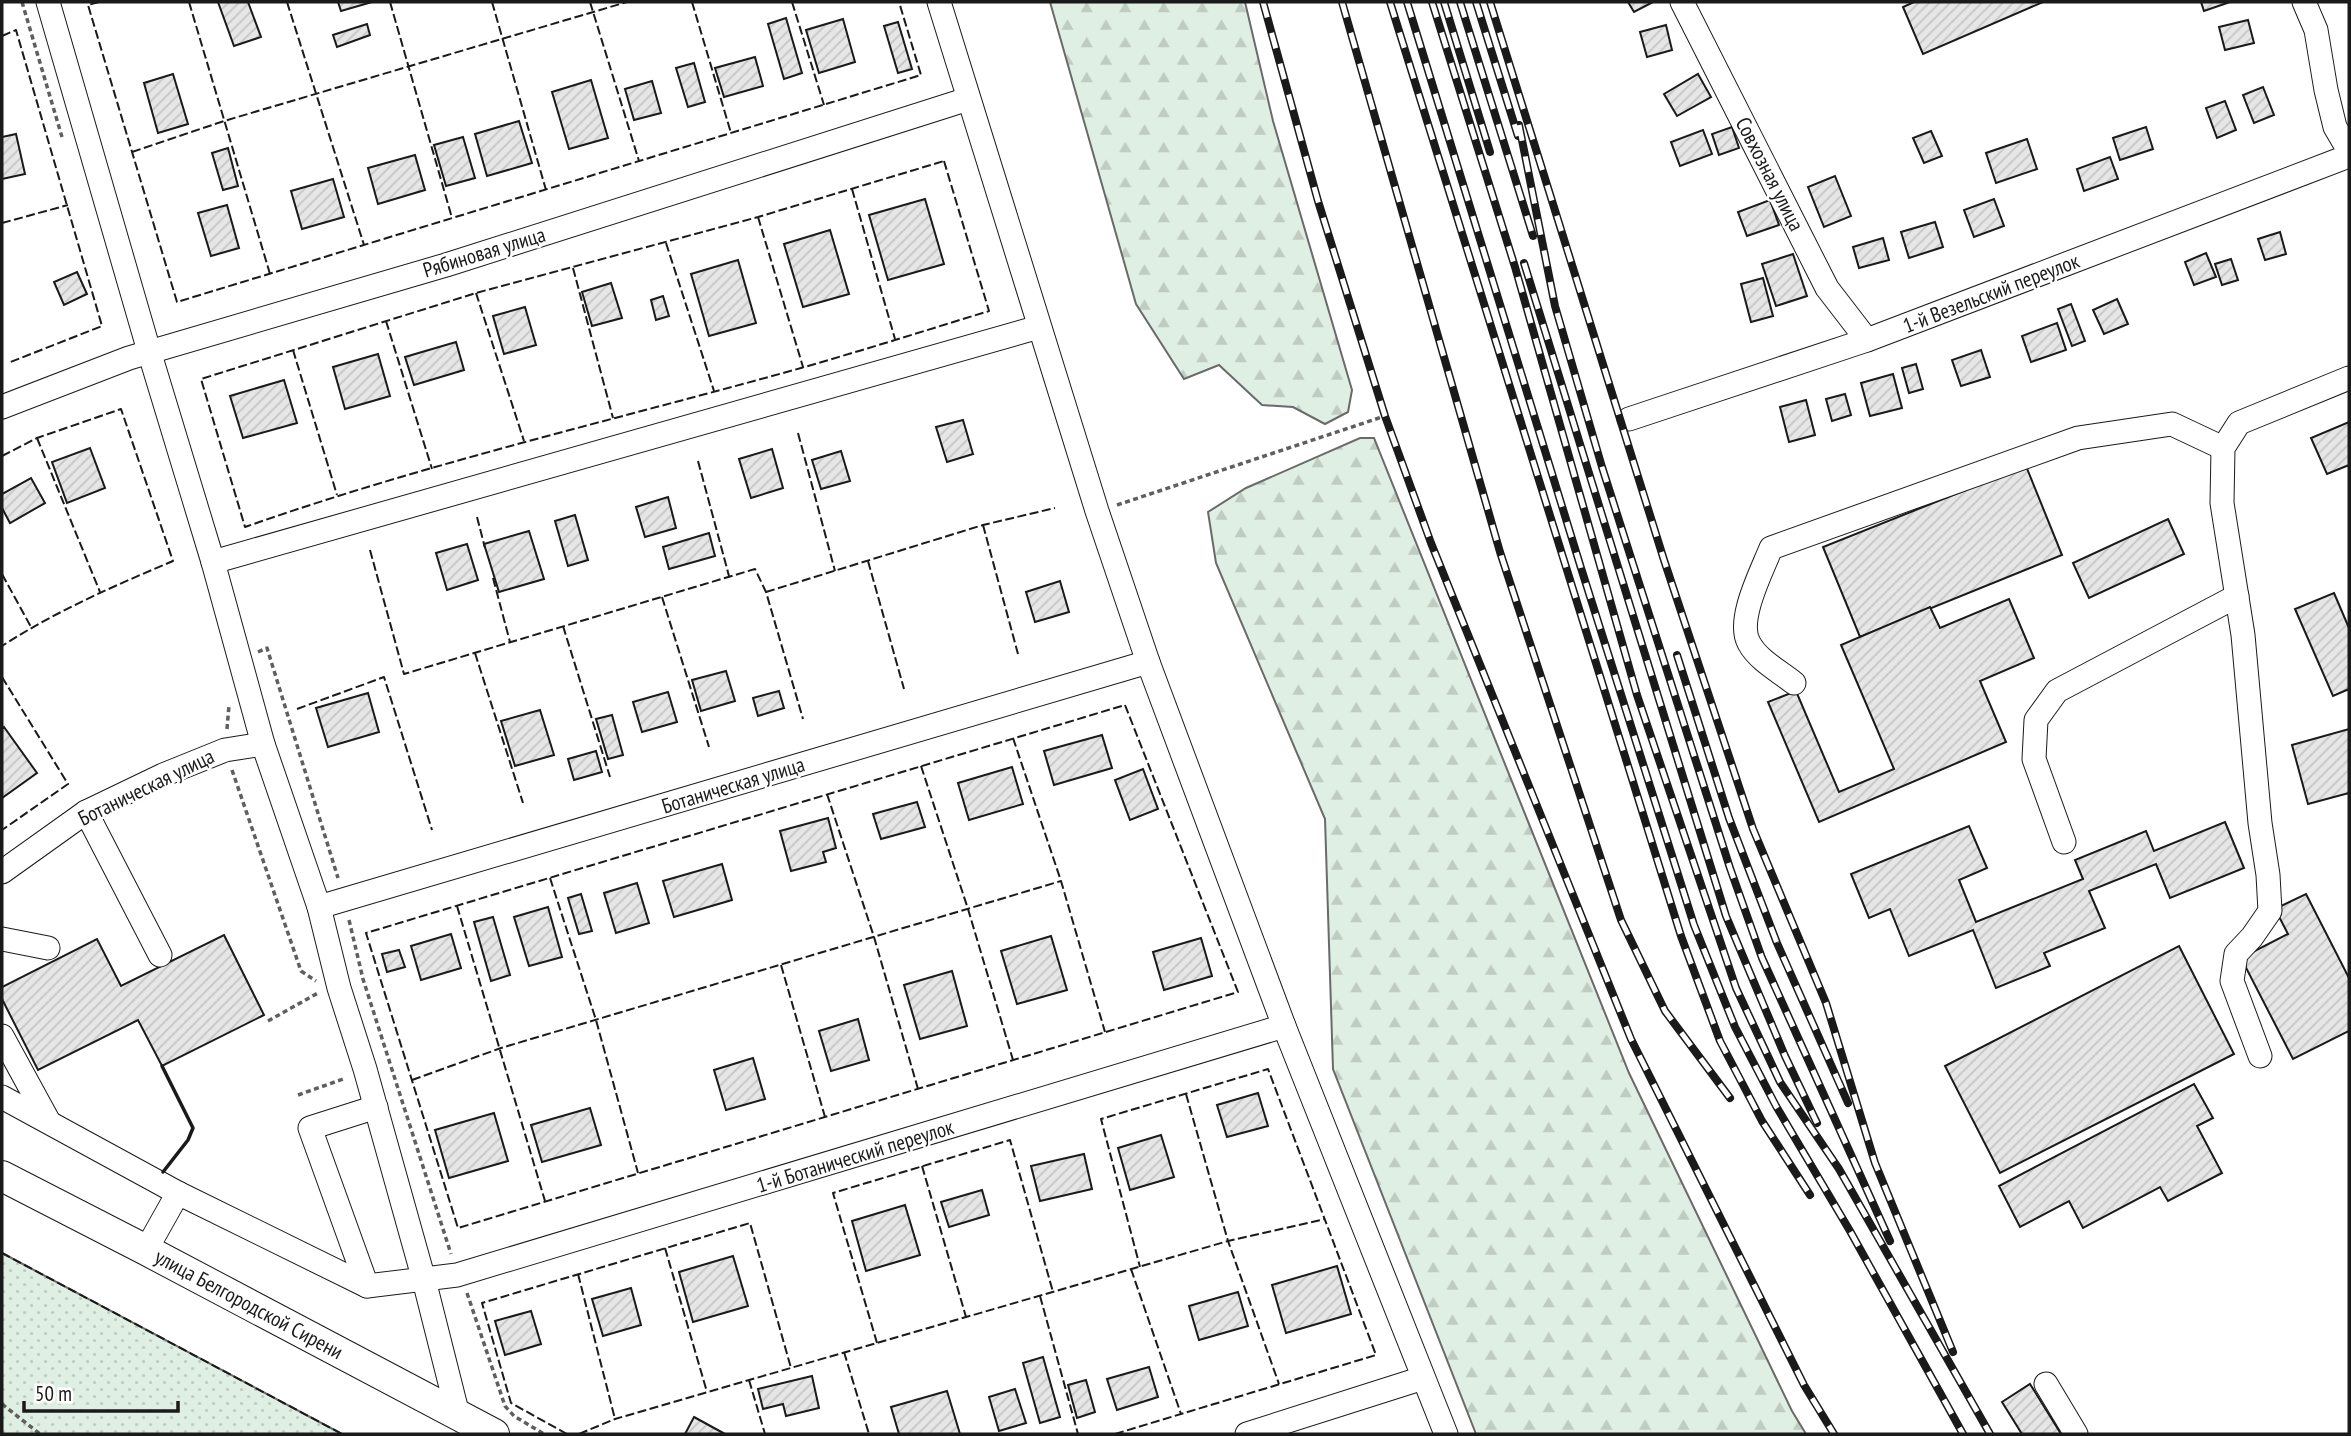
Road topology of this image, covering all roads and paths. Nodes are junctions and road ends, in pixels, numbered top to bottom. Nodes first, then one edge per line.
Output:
1 (48, 2) edge
2 (939, 2) edge
3 (1682, 2) edge
4 (2304, 2) edge
5 (968, 99) junction
6 (2349, 154) edge
7 (1039, 327) junction
8 (1867, 340) junction
9 (149, 351) junction
10 (2349, 378) edge
11 (2, 407) edge
12 (1385, 416) dead end
13 (1629, 419) dead end
14 (2223, 448) junction
15 (1097, 511) junction
16 (213, 562) junction
17 (2237, 596) junction
18 (267, 648) dead end
19 (1148, 662) junction
20 (1794, 683) dead end
21 (263, 744) junction
22 (225, 750) junction
23 (86, 813) junction
24 (2064, 842) dead end
25 (2, 872) edge
26 (344, 900) junction
27 (318, 907) junction
28 (2, 939) edge
29 (48, 947) dead end
30 (160, 955) dead end
31 (318, 983) dead end
32 (327, 989) dead end
33 (268, 1021) dead end
34 (1284, 1026) junction
35 (2, 1036) edge
36 (2260, 1056) dead end
37 (365, 1069) junction
38 (298, 1095) dead end
39 (2, 1097) edge
40 (376, 1107) junction
41 (49, 1122) junction
42 (2, 1176) edge
43 (178, 1193) junction
44 (146, 1250) junction
45 (457, 1275) junction
46 (424, 1280) junction
47 (367, 1286) junction
48 (1423, 1378) junction
49 (2046, 1384) dead end
50 (2, 1405) edge
51 (458, 1415) junction
52 (40, 1434) edge
53 (494, 1434) edge
54 (544, 1434) edge
55 (1247, 1434) edge
56 (1446, 1434) edge
57 (2076, 1434) edge

1 - 9 street
2 - 5 street
3 - 8 street, Совхозная улица
4 - 6 street
5 - 7 street
5 - 9 street, Рябиновая улица
6 - 8 street, 1-й Везельский переулок
7 - 15 street
7 - 16 street
8 - 13 street, 1-й Везельский переулок
9 - 11 street, Рябиновая улица
9 - 16 street
10 - 14 street
12 - 15 path
14 - 17 street
14 - 20 street
15 - 19 street
16 - 21 street
17 - 24 street
17 - 36 street
18 - 26 path
19 - 26 street, Ботаническая улица
19 - 34 street
21 - 22 street, Ботаническая улица
21 - 27 street
22 - 23 street, Ботаническая улица
22 - 31 path
23 - 25 street, Ботаническая улица
23 - 30 street
26 - 27 street, Ботаническая улица
26 - 45 path
27 - 37 street
28 - 29 street
32 - 33 path
34 - 45 street, 1-й Ботанический переулок
34 - 48 street
35 - 41 street
37 - 38 path
37 - 40 street
39 - 41 street
40 - 46 street
40 - 47 street
41 - 43 street
42 - 44 main road, улица Белгородской Сирени
43 - 44 street
43 - 47 street
44 - 51 main road, улица Белгородской Сирени
45 - 46 street, 1-й Ботанический переулок
45 - 54 path
46 - 47 street, 1-й Ботанический переулок
46 - 51 street
48 - 55 street
48 - 56 street
49 - 57 street
50 - 52 path
51 - 53 main road, улица Белгородской Сирени

